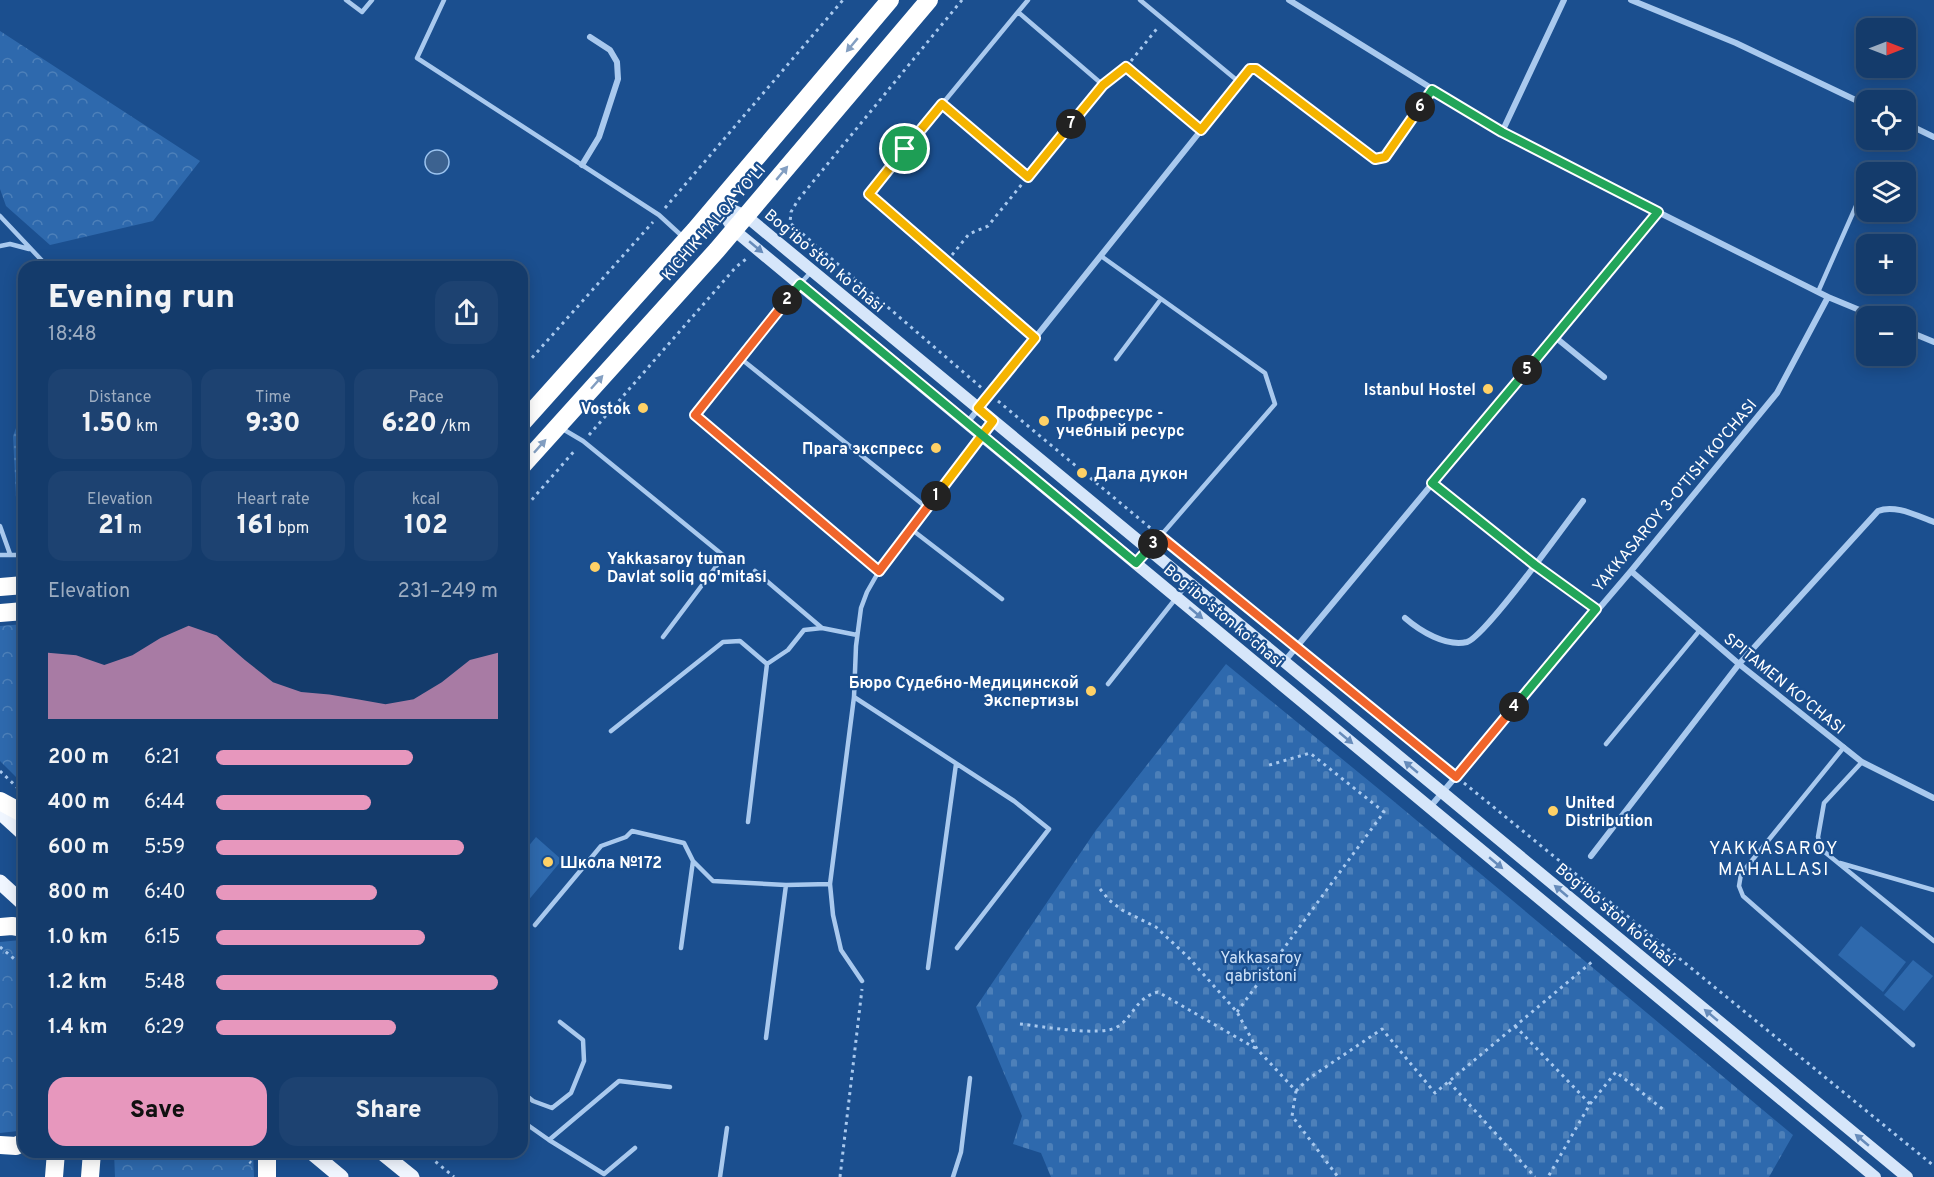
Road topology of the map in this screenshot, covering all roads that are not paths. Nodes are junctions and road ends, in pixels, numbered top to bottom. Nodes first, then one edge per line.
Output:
1 (346, 0) edge
2 (372, 0) edge
3 (444, 0) edge
4 (890, 0) edge
5 (928, 0) edge
6 (1028, 0) edge
7 (1140, 0) edge
8 (1289, 0) edge
9 (1564, 0) edge
10 (1631, 0) edge
11 (1018, 12) junction
12 (590, 37) dead end
13 (1126, 67) road end
14 (1239, 82) junction
15 (1103, 85) road end
16 (1432, 90) junction
17 (1856, 100) edge
18 (942, 104) junction
19 (1916, 128) edge
20 (1201, 130) junction
21 (1502, 132) junction
22 (1934, 137) edge
23 (582, 165) junction
24 (1028, 177) road end
25 (718, 204) junction
26 (1856, 206) dead end
27 (1658, 212) junction
28 (0, 216) edge
29 (740, 223) junction
30 (687, 240) junction
31 (0, 246) edge
32 (32, 250) junction
33 (1101, 256) junction
34 (42, 261) edge
35 (812, 271) junction
36 (800, 284) junction
37 (1818, 292) junction
38 (1828, 297) junction
39 (1161, 298) junction
40 (1856, 309) edge
41 (1916, 335) edge
42 (1555, 337) junction
43 (1035, 338) junction
44 (1934, 342) edge
45 (740, 358) junction
46 (1116, 359) dead end
47 (1604, 377) dead end
48 (978, 408) junction
49 (528, 416) edge
50 (993, 421) junction
51 (967, 423) junction
52 (557, 426) junction
53 (982, 436) junction
54 (528, 458) edge
55 (1432, 483) junction
56 (1583, 501) dead end
57 (927, 508) junction
58 (1934, 522) edge
59 (0, 526) edge
60 (911, 529) junction
61 (1148, 549) junction
62 (10, 554) junction
63 (0, 555) edge
64 (18, 555) edge
65 (1136, 563) junction
66 (1535, 565) junction
67 (755, 571) dead end
68 (879, 571) junction
69 (1631, 571) junction
70 (1189, 582) junction
71 (18, 585) edge
72 (0, 586) edge
73 (1177, 597) junction
74 (1002, 599) dead end
75 (1596, 609) junction
76 (18, 612) edge
77 (0, 613) edge
78 (1405, 618) dead end
79 (822, 628) junction
80 (1700, 630) junction
81 (857, 635) junction
82 (663, 637) dead end
83 (1284, 662) junction
84 (767, 664) junction
85 (1738, 664) junction
86 (1108, 684) dead end
87 (854, 697) junction
88 (611, 731) dead end
89 (1606, 744) dead end
90 (1844, 747) junction
91 (1862, 762) junction
92 (956, 764) junction
93 (1442, 793) junction
94 (1934, 798) edge
95 (0, 801) edge
96 (1430, 807) junction
97 (18, 811) edge
98 (0, 812) edge
99 (748, 822) dead end
100 (18, 828) edge
101 (1591, 855) dead end
102 (693, 861) junction
103 (1838, 862) junction
104 (0, 882) edge
105 (830, 884) junction
106 (786, 885) junction
107 (1934, 890) edge
108 (18, 898) edge
109 (535, 925) dead end
110 (0, 927) edge
111 (18, 927) edge
112 (1934, 941) edge
113 (681, 948) dead end
114 (957, 948) dead end
115 (928, 968) dead end
116 (862, 981) road end
117 (560, 1022) dead end
118 (766, 1038) dead end
119 (1913, 1045) dead end
120 (970, 1078) dead end
121 (670, 1087) dead end
122 (528, 1097) edge
123 (528, 1125) edge
124 (727, 1128) dead end
125 (549, 1140) junction
126 (0, 1145) edge
127 (18, 1145) edge
128 (635, 1148) dead end
129 (56, 1158) edge
130 (92, 1158) edge
131 (318, 1158) edge
132 (387, 1158) edge
133 (401, 1172) edge
134 (54, 1177) edge
135 (90, 1177) edge
136 (341, 1177) edge
137 (412, 1177) edge
138 (720, 1177) edge
139 (953, 1177) edge
140 (1875, 1177) edge
141 (1907, 1177) edge

1 - 2 lane
3 - 23 lane
4 -> 25 highway, KICHIK HALQA YO'LI
29 -> 5 highway, KICHIK HALQA YO'LI
6 - 11 lane
7 - 14 lane
8 - 16 street
9 - 21 street
10 - 17 street
11 - 15 lane
11 - 18 lane
12 - 23 street
13 - 20 lane
14 - 16 street
14 - 20 street
16 - 21 street
18 - 24 lane
18 - 43 lane
19 - 22 street
20 - 33 street
21 - 27 street
23 - 30 lane
25 - 29 street, Bogʻiboʻston koʻchasi
25 - 30 highway, KICHIK HALQA YO'LI
26 - 37 lane
27 - 37 street
27 - 42 street
28 - 32 lane
29 - 35 street, Bogʻiboʻston koʻchasi
29 -> 36 street, Bogʻiboʻston koʻchasi
52 -> 29 highway, KICHIK HALQA YO'LI
30 - 49 highway, KICHIK HALQA YO'LI
31 - 32 lane
32 - 34 lane
33 - 39 lane
33 - 43 street
35 - 36 lane
35 - 48 street, Bogʻiboʻston koʻchasi
36 - 45 lane
36 - 51 street, Bogʻiboʻston koʻchasi
37 - 38 street
38 - 40 street
38 - 69 street, YAKKASAROY 3-O'TISH KO'CHASI
39 - 46 lane
39 - 61 lane
41 - 44 street
42 - 47 street
42 - 55 street
43 - 48 street
45 - 57 lane
45 - 68 lane
48 - 50 street, Bogʻiboʻston koʻchasi
48 - 51 street
50 - 53 lane
50 - 61 street, Bogʻiboʻston koʻchasi
51 - 53 street, Bogʻiboʻston koʻchasi
54 -> 52 highway, KICHIK HALQA YO'LI
52 - 82 lane
53 - 57 lane
53 - 65 street, Bogʻiboʻston koʻchasi
55 - 66 street
55 - 83 street
56 - 66 street
57 - 60 lane
58 - 85 street
59 - 62 lane
60 - 68 lane
60 - 74 lane
61 - 65 lane
61 - 70 street, Bogʻiboʻston koʻchasi
62 - 63 lane
62 - 64 lane
65 - 73 street, Bogʻiboʻston koʻchasi
66 - 75 street
66 - 78 street
67 - 79 lane
68 - 81 lane
69 - 75 street, YAKKASAROY 3-O'TISH KO'CHASI
69 - 80 street, SPITAMEN KO'CHASI
70 - 73 lane
70 - 83 street, Bogʻiboʻston koʻchasi
71 - 72 highway
73 - 86 lane
73 -> 96 street, Bogʻiboʻston koʻchasi
75 - 93 street, YAKKASAROY 3-O'TISH KO'CHASI
76 - 77 highway
79 - 81 lane
79 - 84 lane
80 - 85 street, SPITAMEN KO'CHASI
80 - 89 lane
81 - 87 lane
93 -> 83 street, Bogʻiboʻston koʻchasi
84 - 88 lane
84 - 99 lane
85 - 90 street, SPITAMEN KO'CHASI
85 - 101 street
87 - 92 lane
87 - 105 lane
90 - 91 street, SPITAMEN KO'CHASI
90 - 119 lane
91 - 94 street, SPITAMEN KO'CHASI
91 - 103 lane
92 - 114 lane
92 - 115 lane
93 - 96 street, YAKKASAROY 3-O'TISH KO'CHASI
141 -> 93 street, Bogʻiboʻston koʻchasi
95 - 97 highway
96 -> 140 street, Bogʻiboʻston koʻchasi
98 - 100 main road
102 - 106 lane
102 - 109 lane
102 - 113 lane
103 - 107 lane
103 - 112 lane
104 - 108 main road
105 - 106 lane
105 - 116 lane
106 - 118 lane
110 - 111 highway
117 - 122 lane
120 - 139 lane
121 - 125 lane
123 - 125 lane
124 - 138 lane
125 - 128 lane
126 - 127 highway
129 - 134 highway
130 - 135 highway
131 - 136 main road
132 - 133 main road
133 - 137 main road

